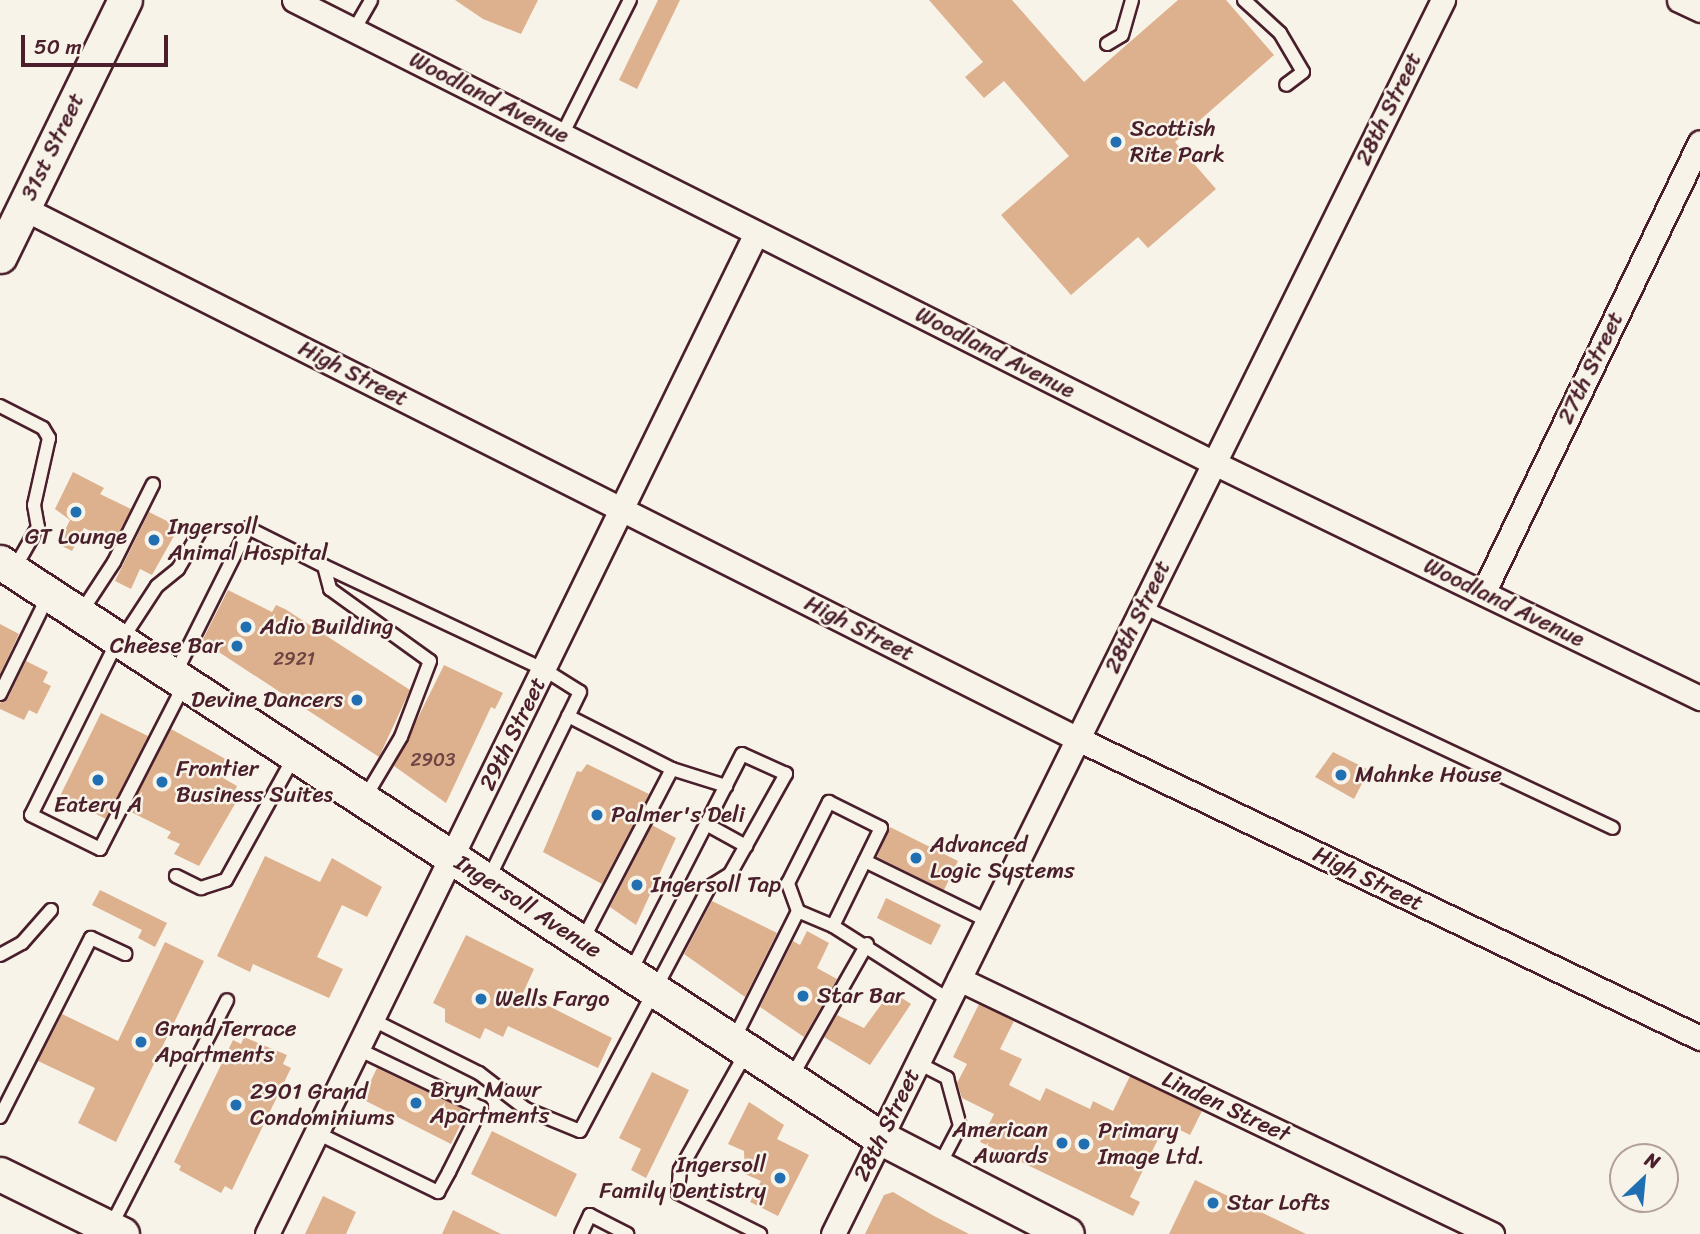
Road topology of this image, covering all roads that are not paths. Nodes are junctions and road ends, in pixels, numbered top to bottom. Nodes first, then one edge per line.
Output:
1 (125, 0) edge
2 (294, 0) edge
3 (370, 0) edge
4 (630, 0) edge
5 (1132, 0) edge
6 (1244, 0) edge
7 (1443, 0) edge
8 (1679, 0) edge
9 (1700, 10) edge
10 (354, 30) junction
11 (1107, 44) dead end
12 (1286, 85) dead end
13 (562, 135) junction
14 (1700, 143) edge
15 (23, 208) junction
16 (756, 233) junction
17 (0, 256) edge
18 (0, 406) edge
19 (1214, 463) junction
20 (153, 484) dead end
21 (622, 510) junction
22 (199, 533) dead end
23 (7, 566) edge
24 (324, 566) junction
25 (1483, 593) junction
26 (49, 594) junction
27 (1143, 607) junction
28 (80, 614) junction
29 (120, 640) junction
30 (545, 670) junction
31 (180, 679) junction
32 (0, 694) edge
33 (1700, 698) edge
34 (568, 716) junction
35 (1078, 739) junction
36 (295, 754) junction
37 (672, 769) junction
38 (726, 786) junction
39 (363, 800) junction
40 (706, 824) junction
41 (1613, 828) dead end
42 (746, 846) junction
43 (453, 858) junction
44 (865, 860) junction
45 (176, 876) dead end
46 (488, 881) junction
47 (51, 910) dead end
48 (798, 911) junction
49 (988, 921) junction
50 (833, 926) junction
51 (581, 942) junction
52 (866, 944) junction
53 (125, 954) dead end
54 (0, 955) edge
55 (642, 982) junction
56 (954, 990) junction
57 (227, 1000) dead end
58 (373, 1020) junction
59 (1700, 1038) edge
60 (740, 1046) junction
61 (358, 1049) junction
62 (918, 1063) junction
63 (791, 1079) junction
64 (0, 1116) edge
65 (317, 1133) junction
66 (880, 1138) junction
67 (937, 1169) junction
68 (0, 1174) edge
69 (116, 1231) edge
70 (267, 1234) edge
71 (581, 1234) edge
72 (627, 1234) edge
73 (760, 1234) edge
74 (833, 1234) edge
75 (1067, 1234) edge
76 (1492, 1234) edge

1 - 15 main road, 31st Street
2 - 10 street, Woodland Avenue
3 - 10 lane
4 - 13 lane
5 - 11 lane
6 - 12 lane
7 - 19 street, 28th Street
8 - 9 street
10 - 13 street, Woodland Avenue
13 - 16 street, Woodland Avenue
14 - 25 street, 27th Street
15 - 17 main road, 31st Street
15 - 21 street, High Street
16 - 19 street, Woodland Avenue
16 - 21 street, 29th Street
18 - 23 lane
19 - 25 street, Woodland Avenue
19 - 27 street, 28th Street
20 - 28 lane
21 - 30 street, 29th Street
21 - 35 street, High Street
22 - 29 lane
23 - 26 main road, Ingersoll Avenue
24 - 30 lane
24 - 31 lane
24 - 39 lane
25 - 33 street, Woodland Avenue
26 - 28 main road, Ingersoll Avenue
26 - 32 lane
27 - 35 street, 28th Street
27 - 41 lane
28 - 29 main road, Ingersoll Avenue
29 - 31 main road, Ingersoll Avenue
29 - 31 lane
30 - 34 lane
30 - 43 street, 29th Street
31 - 36 main road, Ingersoll Avenue
34 - 37 lane
34 - 46 lane
35 - 49 street, 28th Street
35 - 59 street, High Street
36 - 39 main road, Ingersoll Avenue
36 - 45 lane
37 - 38 lane
37 - 51 lane
38 - 40 lane
38 - 42 lane
39 - 43 main road, Ingersoll Avenue
40 - 42 lane
40 - 55 lane
42 - 55 lane
43 - 46 main road, Ingersoll Avenue
43 - 58 street, 29th Street
44 - 48 lane
44 - 49 lane
44 - 50 lane
46 - 51 main road, Ingersoll Avenue
47 - 54 lane
48 - 50 lane
48 - 60 lane
49 - 56 street, 28th Street
50 - 52 lane
51 - 55 main road, Ingersoll Avenue
52 - 56 lane
52 - 63 lane
53 - 64 lane
55 - 58 lane
55 - 60 main road, Ingersoll Avenue
56 - 62 street, 28th Street
56 - 76 street, Linden Street
57 - 69 lane
58 - 61 street, 29th Street
60 - 63 main road, Ingersoll Avenue
60 - 73 lane
61 - 65 street, 29th Street
61 - 65 lane
62 - 66 street, 28th Street
62 - 67 lane
63 - 66 main road, Ingersoll Avenue
65 - 70 street, 29th Street
66 - 67 main road, Ingersoll Avenue
66 - 74 street, 28th Street
67 - 75 main road, Ingersoll Avenue
68 - 69 main road
71 - 72 lane

